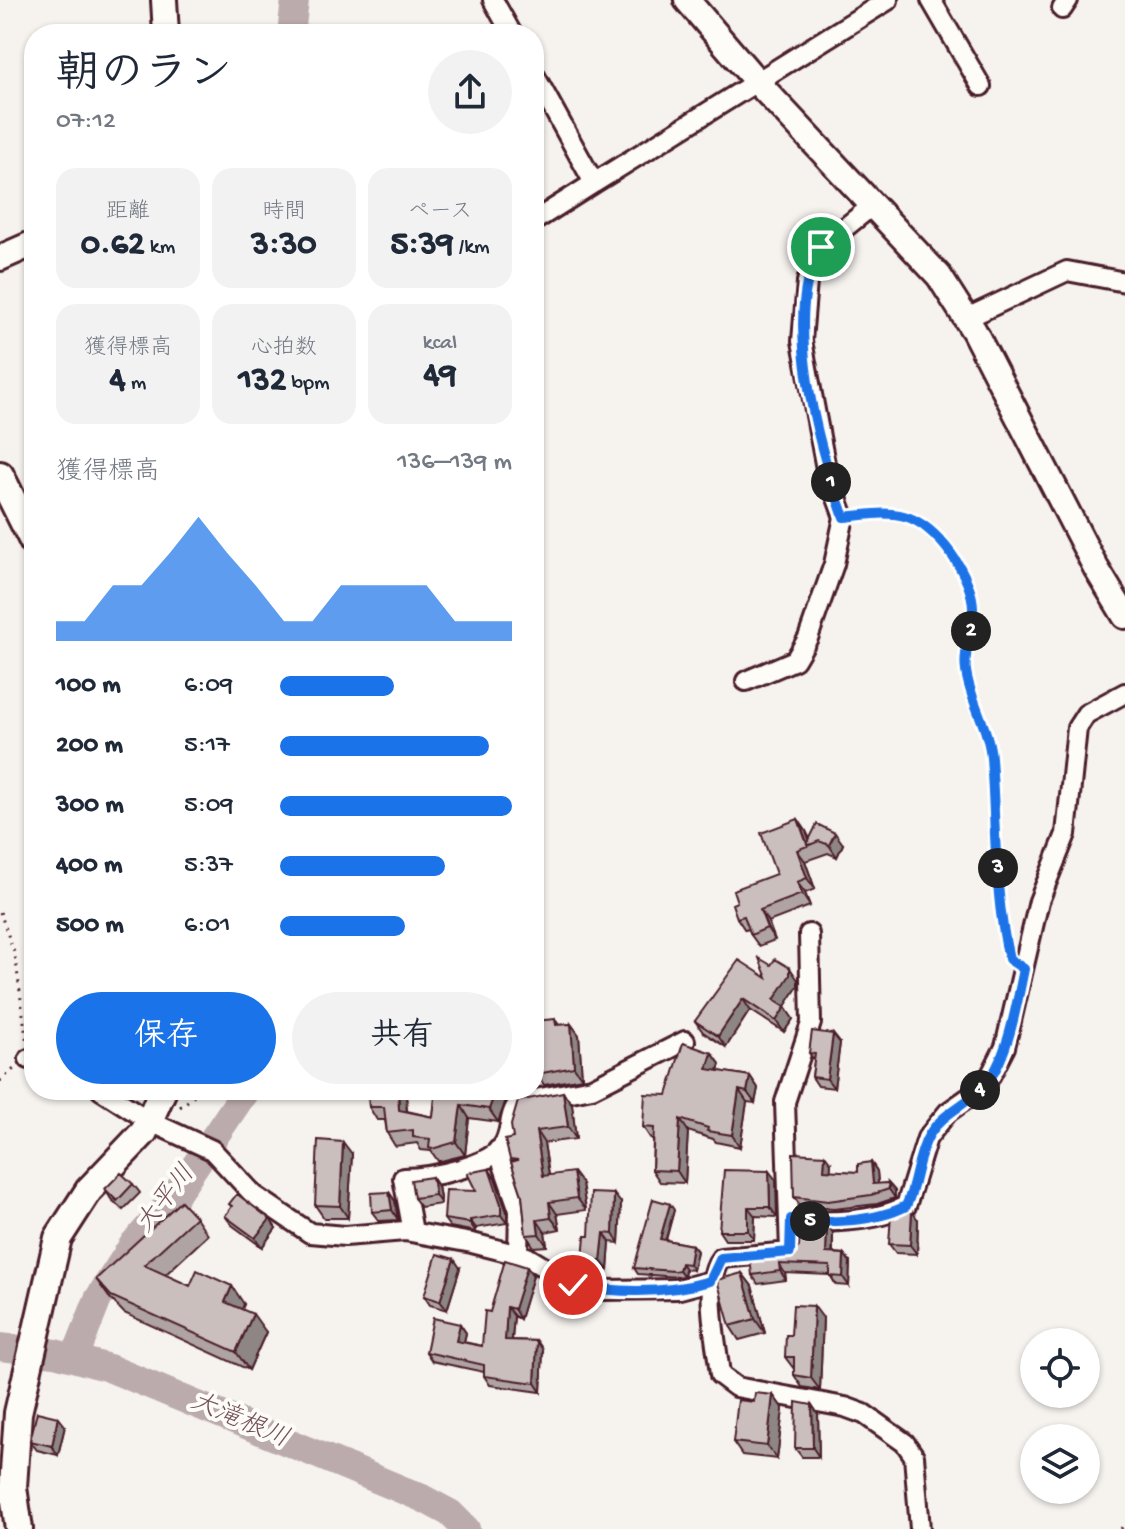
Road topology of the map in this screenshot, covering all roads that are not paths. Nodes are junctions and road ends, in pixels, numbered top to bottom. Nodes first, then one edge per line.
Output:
1 (164, 0) edge
2 (493, 0) edge
3 (687, 0) edge
4 (888, 0) edge
5 (931, 0) edge
6 (165, 24) edge
7 (506, 24) edge
8 (758, 83) junction
9 (981, 86) dead end
10 (544, 92) edge
11 (594, 183) junction
12 (873, 205) junction
13 (544, 215) edge
14 (24, 247) edge
15 (0, 258) edge
16 (1125, 282) edge
17 (967, 318) junction
18 (0, 475) edge
19 (24, 523) edge
20 (1125, 616) edge
21 (746, 681) dead end
22 (1125, 693) edge
23 (809, 934) dead end
24 (685, 1041) edge
25 (544, 1097) edge
26 (117, 1100) edge
27 (161, 1100) edge
28 (530, 1100) edge
29 (156, 1124) junction
30 (498, 1150) junction
31 (791, 1219) junction
32 (413, 1232) junction
33 (518, 1254) junction
34 (710, 1281) junction
35 (19, 1529) edge
36 (920, 1529) edge

1 - 6 street
2 - 7 street
3 - 8 street
4 - 8 street
5 - 9 street
8 - 11 street
8 - 12 street
10 - 11 street
11 - 13 street
12 - 17 street
12 - 21 street
14 - 15 street
16 - 17 street
17 - 20 street
18 - 19 main road
22 - 31 street
23 - 31 street
24 - 25 street
26 - 29 street
27 - 29 main road
28 - 30 street
29 - 32 street
29 - 35 main road
30 - 32 street
30 - 33 street
31 - 34 street
32 - 33 street
33 - 34 street
34 - 36 street

